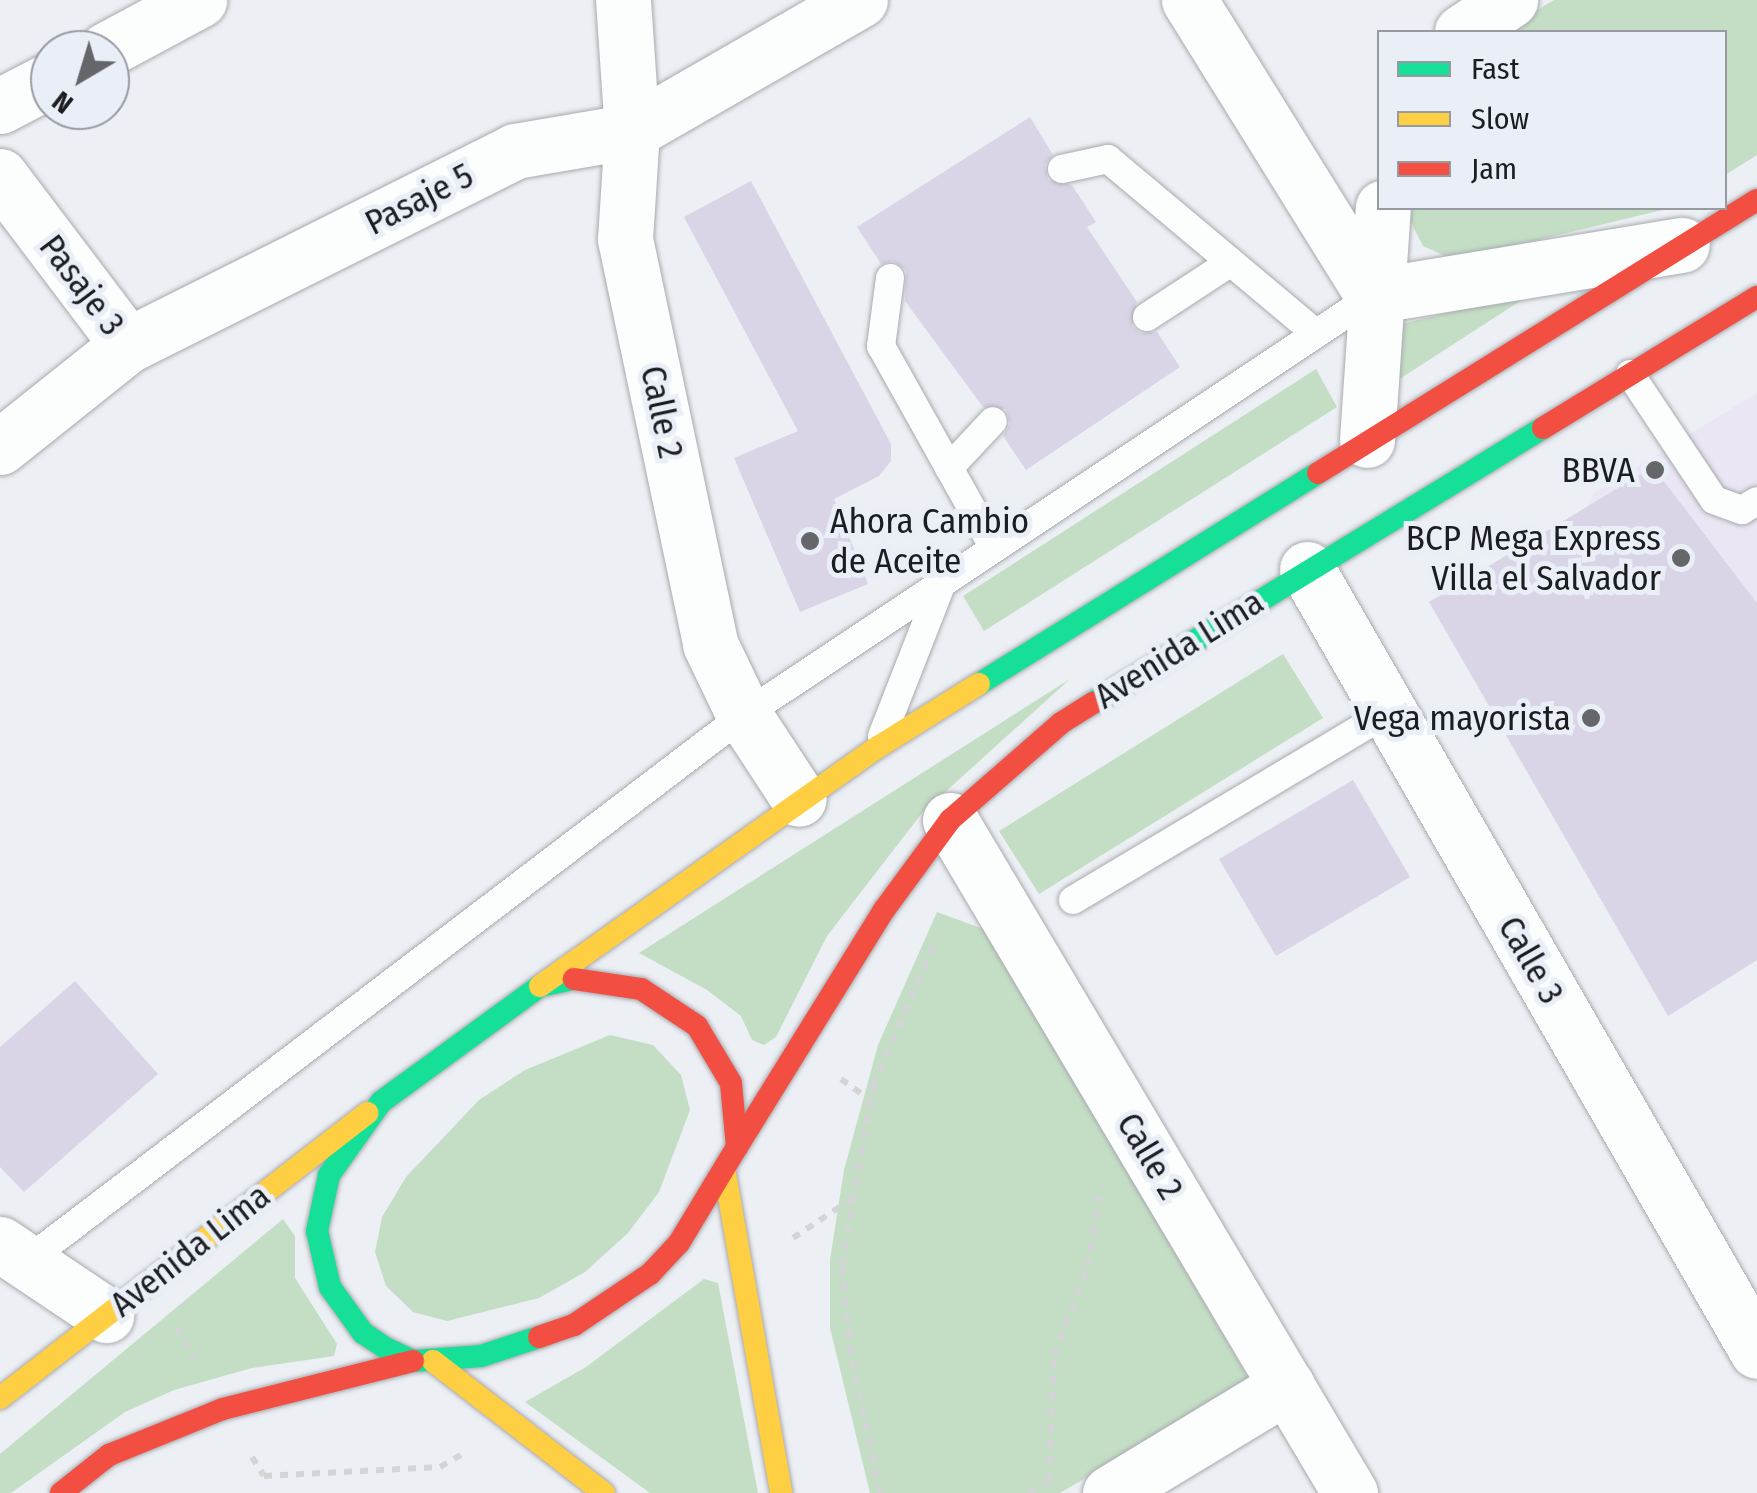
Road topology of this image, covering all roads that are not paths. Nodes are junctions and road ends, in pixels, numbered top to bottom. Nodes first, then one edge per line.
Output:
1 (199, 0) edge
2 (622, 0) edge
3 (860, 0) edge
4 (1189, 0) edge
5 (130, 37) edge
6 (30, 90) edge
7 (0, 106) edge
8 (632, 131) junction
9 (1062, 169) dead end
10 (0, 176) edge
11 (1757, 200) edge
12 (1382, 210) edge
13 (1682, 245) junction
14 (1231, 262) junction
15 (890, 278) dead end
16 (1373, 296) junction
17 (1757, 298) edge
18 (1147, 317) dead end
19 (1315, 334) junction
20 (128, 346) junction
21 (1630, 374) junction
22 (993, 421) dead end
23 (1367, 440) junction
24 (0, 447) edge
25 (949, 468) junction
26 (1757, 501) edge
27 (992, 545) junction
28 (1307, 569) junction
29 (946, 575) junction
30 (1388, 712) junction
31 (744, 714) junction
32 (878, 747) junction
33 (800, 800) junction
34 (950, 820) junction
35 (1074, 900) dead end
36 (540, 986) junction
37 (381, 1102) junction
38 (738, 1147) junction
39 (725, 1174) junction
40 (12, 1253) edge
41 (106, 1315) junction
42 (1757, 1351) edge
43 (423, 1361) junction
44 (1287, 1386) junction
45 (0, 1398) edge
46 (1088, 1482) edge
47 (61, 1493) edge
48 (604, 1493) edge
49 (782, 1493) edge
50 (1350, 1493) edge

1 - 5 street
2 - 8 street, Calle 2
3 - 8 street, Pasaje 5
4 - 16 street
6 - 7 street
8 - 20 street, Pasaje 5
8 - 31 street, Calle 2
9 - 14 lane
10 - 20 street, Pasaje 3
11 - 13 main road
12 - 16 street
13 - 16 street
13 - 23 main road
14 - 18 lane
14 - 19 lane
15 - 25 lane
16 - 19 lane
16 - 23 street
17 - 21 main road, Avenida Lima
19 - 27 lane
20 - 24 street, Pasaje 5
21 - 26 lane
21 - 28 main road, Avenida Lima
22 - 25 lane
23 - 32 main road
25 - 27 lane
27 - 29 lane
28 - 30 street, Calle 3
28 - 34 main road, Avenida Lima
29 - 31 lane
29 - 32 lane
30 - 35 lane
30 - 42 street, Calle 3
31 - 33 street, Calle 2
31 - 40 lane
32 - 33 main road
33 - 36 main road
34 - 38 main road, Avenida Lima
34 - 44 street, Calle 2
36 - 37 main road, Avenida Lima
36 - 38 main road
37 - 41 main road, Avenida Lima
37 - 43 main road
38 - 39 main road, Avenida Lima
39 - 43 main road, Avenida Lima
39 - 49 main road
40 - 41 street
41 - 45 main road, Avenida Lima
43 - 47 main road
43 - 48 main road
44 - 46 street
44 - 50 street, Calle 2

